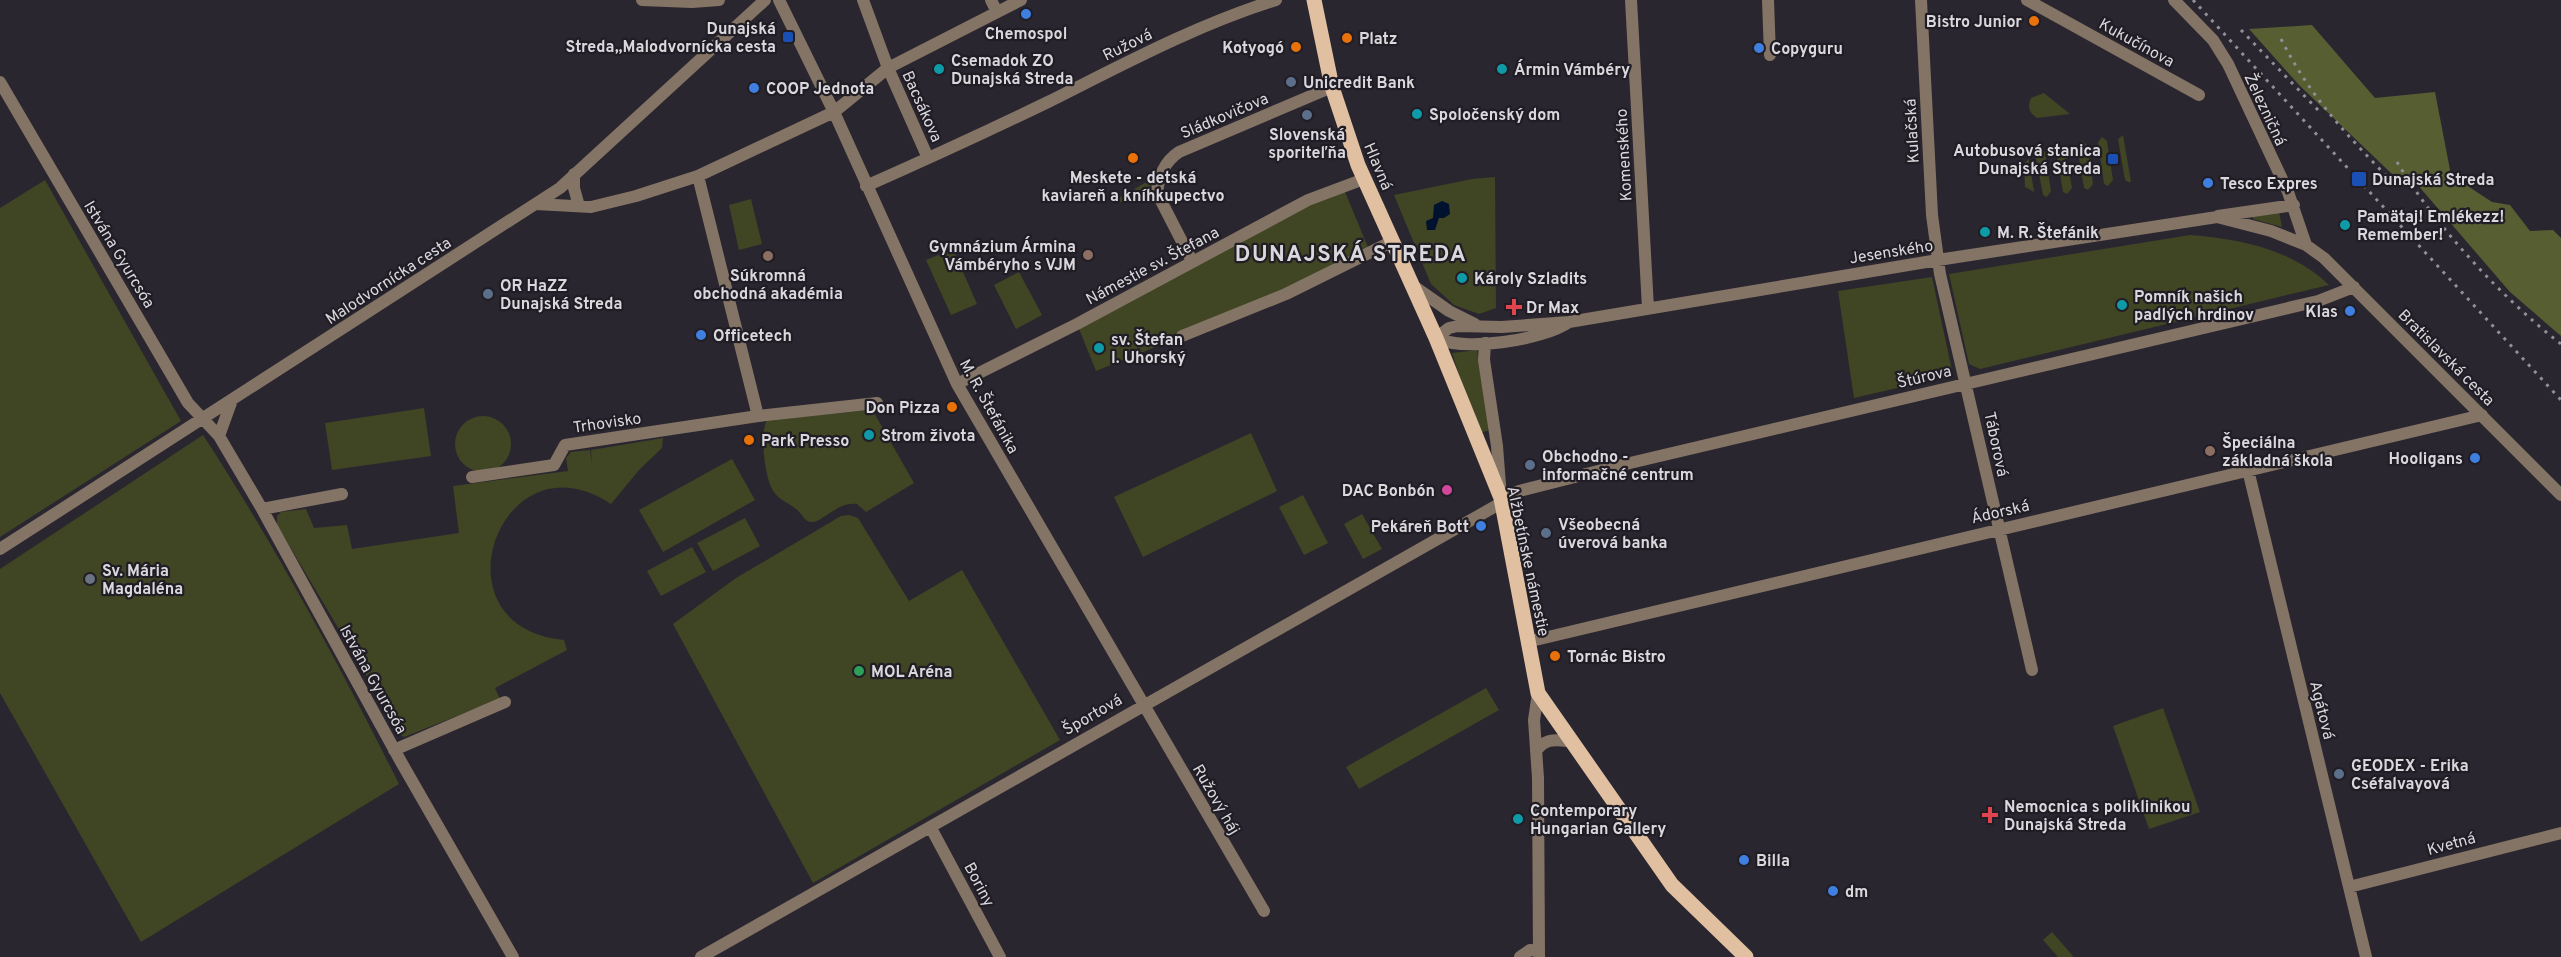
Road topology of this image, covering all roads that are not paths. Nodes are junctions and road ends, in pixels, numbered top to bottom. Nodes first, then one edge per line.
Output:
1 (642, 0) edge
2 (719, 0) edge
3 (765, 0) edge
4 (779, 0) edge
5 (863, 0) edge
6 (991, 0) edge
7 (1021, 0) edge
8 (1276, 0) edge
9 (1314, 0) edge
10 (1631, 0) edge
11 (1768, 0) edge
12 (1921, 0) edge
13 (2027, 0) edge
14 (2174, 0) edge
15 (997, 12) junction
16 (1770, 55) dead end
17 (888, 68) junction
18 (0, 82) edge
19 (1332, 87) junction
20 (2199, 95) dead end
21 (834, 111) junction
22 (928, 158) junction
23 (574, 174) junction
24 (698, 176) junction
25 (1364, 179) junction
26 (866, 186) junction
27 (536, 204) junction
28 (2294, 205) junction
29 (579, 206) junction
30 (2217, 217) junction
31 (1393, 241) junction
32 (2306, 245) junction
33 (1938, 260) junction
34 (1192, 261) junction
35 (1412, 285) junction
36 (2354, 287) junction
37 (1648, 308) junction
38 (1569, 322) junction
39 (1479, 326) junction
40 (1182, 336) dead end
41 (1436, 338) junction
42 (1485, 343) junction
43 (1967, 383) junction
44 (957, 384) junction
45 (232, 400) junction
46 (877, 403) dead end
47 (2482, 415) junction
48 (758, 416) junction
49 (202, 418) junction
50 (219, 436) junction
51 (2248, 470) junction
52 (472, 477) dead end
53 (342, 494) dead end
54 (2561, 495) edge
55 (1501, 500) junction
56 (262, 509) junction
57 (1999, 529) junction
58 (0, 549) edge
59 (1527, 642) junction
60 (2032, 670) dead end
61 (1538, 693) junction
62 (505, 702) dead end
63 (1142, 705) junction
64 (1569, 741) junction
65 (394, 750) junction
66 (1536, 751) junction
67 (931, 828) junction
68 (2561, 833) edge
69 (2349, 887) junction
70 (1264, 911) dead end
71 (1539, 954) edge
72 (513, 957) edge
73 (701, 957) edge
74 (999, 957) edge
75 (1520, 957) edge
76 (1746, 957) edge
77 (2366, 957) edge

1 - 2 street
3 - 23 street, Malodvornícka cesta
4 - 21 street
5 - 17 street
6 - 15 street
7 - 15 street, Bacsákova
8 - 22 street, Ružová
9 - 19 main road, Hlavná
10 - 37 street, Komenského
11 - 16 street
12 - 33 street, Kulačská
13 - 20 street, Kukučínova
14 - 28 street, Železničná
15 - 17 street, Bacsákova
17 - 21 street, Bacsákova
17 - 22 street, Bacsákova
18 - 49 street, Istvána Gyurcsóa
19 - 25 main road, Hlavná
19 - 34 street, Sládkovičova
21 - 24 street
21 - 26 street, M. R. Štefánika
22 - 26 street, Ružová
23 - 27 street, Malodvornícka cesta
23 - 29 street
24 - 29 street
24 - 48 street
25 - 31 main road, Hlavná
25 - 34 street, Námestie sv. Štefana
26 - 44 street, M. R. Štefánika
27 - 29 street
27 - 45 street, Malodvornícka cesta
28 - 30 street
28 - 32 street, Železničná
30 - 32 street, Jesenského
30 - 33 street, Jesenského
31 - 35 main road, Hlavná
31 - 40 street
32 - 36 street, Bratislavská cesta
33 - 37 street, Jesenského
33 - 43 street, Táborová
34 - 44 street, Námestie sv. Štefana
35 - 39 street
35 - 41 main road, Hlavná
36 - 43 street, Štúrova
36 - 47 street, Bratislavská cesta
37 - 38 street, Jesenského
38 - 39 street, Jesenského
38 - 42 street
39 - 41 street, Jesenského
41 - 42 street
41 - 55 main road, Alžbetínske námestie
42 - 55 street
43 - 55 street, Štúrova
43 - 57 street, Táborová
44 - 63 street, M. R. Štefánika
45 - 49 street, Malodvornícka cesta
45 - 50 street
46 - 48 street, Trhovisko
47 - 51 street, Ádorská
47 - 54 street, Bratislavská cesta
48 - 52 street, Trhovisko
49 - 50 street, Istvána Gyurcsóa
49 - 58 street, Malodvornícka cesta
50 - 56 street, Istvána Gyurcsóa
51 - 57 street, Ádorská
51 - 69 street, Agátová
53 - 56 street
55 - 59 main road, Alžbetínske námestie
55 - 63 street, Športová
56 - 65 street, Istvána Gyurcsóa
57 - 59 street, Ádorská
57 - 60 street, Táborová
59 - 61 main road, Alžbetínske námestie
61 - 64 main road
61 - 66 street
62 - 65 street, Istvána Gyurcsóa
63 - 67 street, Športová
63 - 70 street, Ružový háj
64 - 66 street
64 - 76 main road
65 - 72 street, Istvána Gyurcsóa
66 - 71 street
67 - 73 street, Športová
67 - 74 street, Boriny
68 - 69 street, Kvetná
69 - 77 street, Agátová
71 - 75 street

